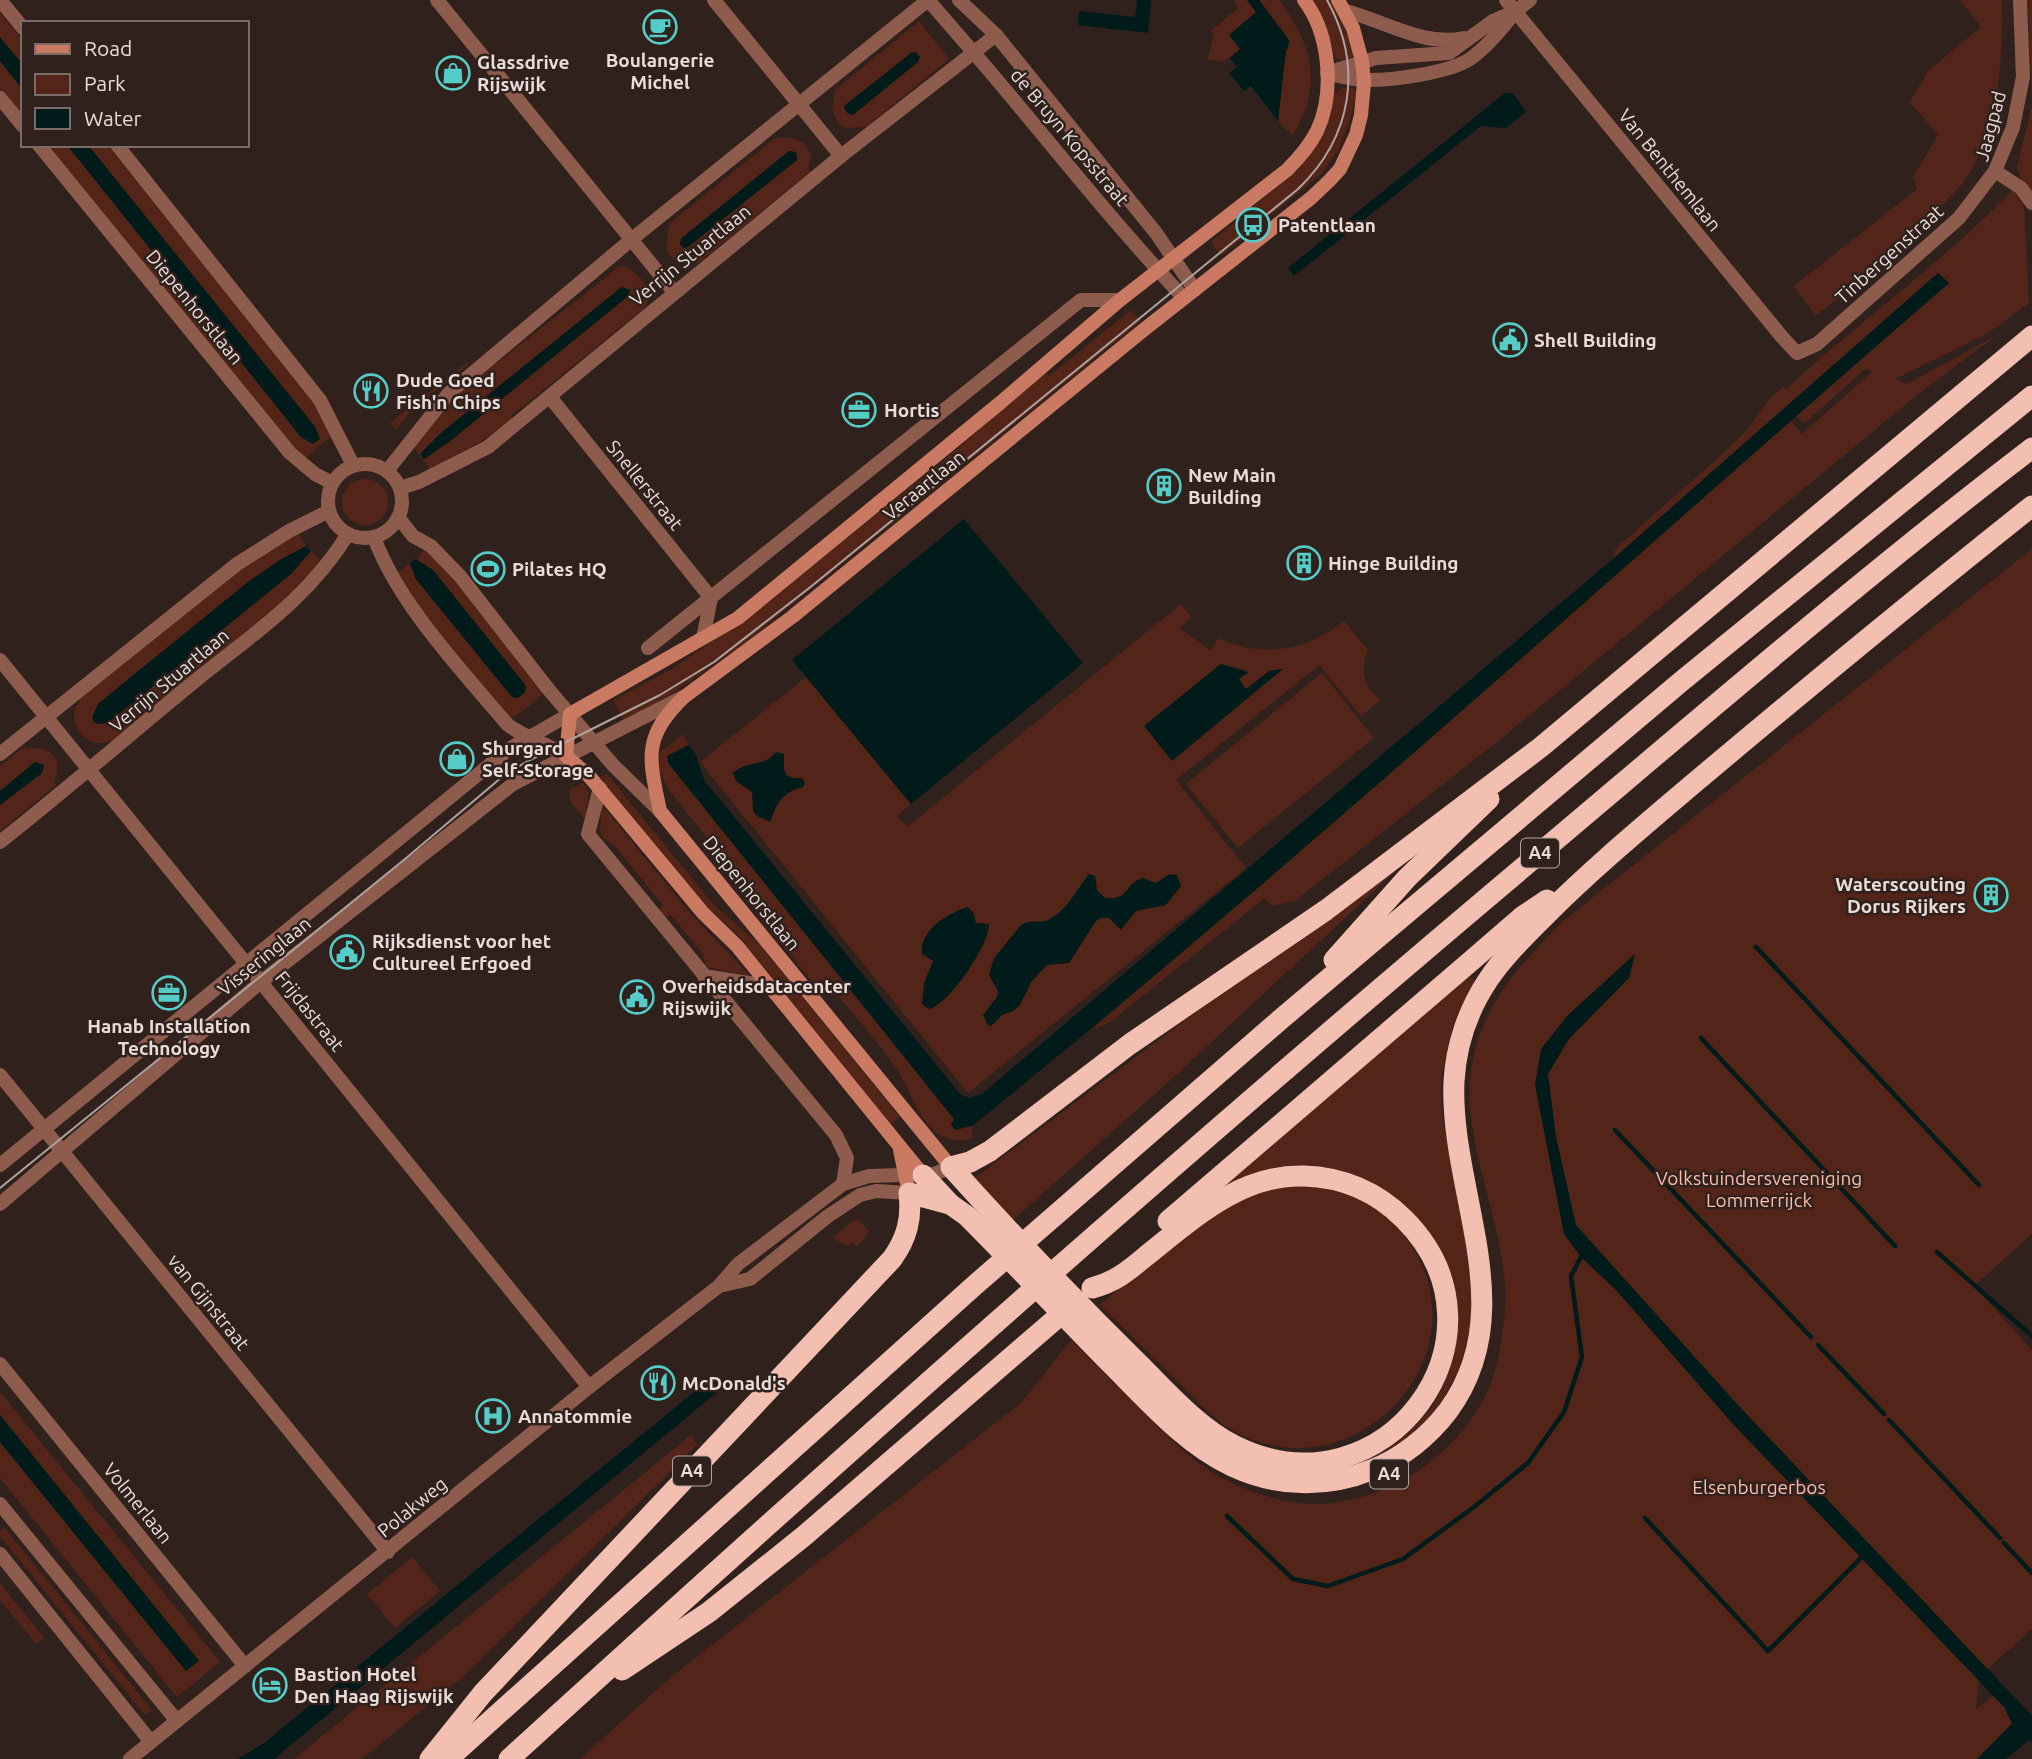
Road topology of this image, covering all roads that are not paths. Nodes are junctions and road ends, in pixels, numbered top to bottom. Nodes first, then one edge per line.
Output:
1 (0, 0) edge
2 (437, 0) edge
3 (714, 0) edge
4 (928, 0) edge
5 (959, 0) edge
6 (1304, 0) edge
7 (1530, 0) edge
8 (2020, 0) edge
9 (1342, 5) edge
10 (1511, 5) edge
11 (21, 26) edge
12 (996, 35) junction
13 (1469, 37) junction
14 (974, 53) junction
15 (1362, 61) junction
16 (1327, 73) junction
17 (1363, 80) junction
18 (0, 98) edge
19 (799, 104) junction
20 (21, 124) edge
21 (41, 147) edge
22 (119, 147) edge
23 (841, 156) junction
24 (1995, 172) junction
25 (2032, 203) edge
26 (632, 239) junction
27 (1173, 258) junction
28 (1158, 270) junction
29 (674, 292) junction
30 (1190, 294) junction
31 (1120, 300) junction
32 (2032, 336) edge
33 (1797, 353) joint
34 (2032, 396) edge
35 (550, 397) junction
36 (2032, 448) edge
37 (353, 465) junction
38 (387, 471) junction
39 (332, 483) junction
40 (400, 488) junction
41 (2032, 506) edge
42 (329, 511) junction
43 (398, 517) junction
44 (348, 534) junction
45 (374, 537) junction
46 (711, 598) junction
47 (703, 638) junction
48 (648, 648) dead end
49 (0, 660) edge
50 (684, 697) junction
51 (570, 714) junction
52 (46, 716) junction
53 (531, 736) junction
54 (594, 742) junction
55 (1541, 747) junction
56 (0, 754) edge
57 (566, 756) junction
58 (89, 771) junction
59 (600, 788) junction
60 (660, 811) junction
61 (0, 842) edge
62 (1592, 869) junction
63 (246, 963) junction
64 (704, 976) junction
65 (262, 981) junction
66 (769, 986) junction
67 (1281, 1019) junction
68 (0, 1075) edge
69 (45, 1130) junction
70 (62, 1152) junction
71 (0, 1165) edge
72 (951, 1167) junction
73 (913, 1181) junction
74 (843, 1184) junction
75 (0, 1204) edge
76 (1103, 1282) junction
77 (719, 1286) junction
78 (0, 1364) edge
79 (589, 1387) junction
80 (0, 1504) edge
81 (388, 1552) junction
82 (0, 1555) edge
83 (245, 1667) junction
84 (565, 1707) junction
85 (177, 1721) junction
86 (151, 1742) junction
87 (130, 1759) edge
88 (430, 1759) edge
89 (448, 1759) edge
90 (509, 1759) edge

1 - 11 street
2 - 26 street
3 - 19 street
4 - 14 street, de Bruyn Kopsstraat
4 - 19 street
5 - 12 street, de Bruyn Kopsstraat
6 - 16 main road, Veraartlaan
7 - 10 street
8 - 24 street, Jaagpad
9 - 13 street
9 - 15 main road, Veraartlaan
10 - 13 street
10 - 17 street
10 - 33 street, Van Benthemlaan
12 - 14 street, Verrijn Stuartlaan
12 - 27 street, de Bruyn Kopsstraat
13 - 15 street
14 - 23 street, Verrijn Stuartlaan
14 - 28 street, de Bruyn Kopsstraat
15 - 16 street
15 - 17 main road, Veraartlaan
16 - 17 street
16 - 27 main road, Veraartlaan
17 - 30 main road, Veraartlaan
18 - 20 street
19 - 23 street
19 - 26 street
21 - 39 street, Diepenhorstlaan
22 - 37 street, Diepenhorstlaan
23 - 29 street, Verrijn Stuartlaan
24 - 25 street, Jaagpad
24 - 33 street, Tinbergenstraat
26 - 29 street
26 - 38 street
27 - 28 main road, Veraartlaan
27 - 30 street, de Bruyn Kopsstraat
28 - 30 street, de Bruyn Kopsstraat
28 - 31 main road, Veraartlaan
29 - 35 street, Verrijn Stuartlaan
30 - 50 main road, Veraartlaan
31 - 46 street
31 - 47 main road, Veraartlaan
32 - 55 highway, A4
34 - 67 highway, A4
35 - 40 street, Verrijn Stuartlaan
35 - 46 street, Snellerstraat
36 - 84 highway, A4
37 - 38 street
37 - 39 street
38 - 40 street
39 - 42 street
40 - 43 street
41 - 62 highway, A4
42 - 44 street
42 - 52 street
43 - 45 street
43 - 51 street, Diepenhorstlaan
44 - 45 street
44 - 58 street, Verrijn Stuartlaan
45 - 53 street
46 - 47 street
46 - 48 street
47 - 51 main road, Veraartlaan
49 - 52 street, Frijdastraat
50 - 54 street, Veraartlaan
50 - 60 main road, Veraartlaan
51 - 53 street, Veraartlaan
51 - 54 street, Diepenhorstlaan
51 - 57 main road
52 - 56 street
52 - 58 street, Frijdastraat
53 - 57 street
53 - 63 street, Visseringlaan
54 - 57 street, Veraartlaan
54 - 60 street, Diepenhorstlaan
55 - 67 highway, A4
55 - 72 highway, A4
57 - 59 main road
57 - 65 street, Visseringlaan
58 - 61 street, Verrijn Stuartlaan
58 - 63 street, Frijdastraat
59 - 64 street
59 - 66 main road
60 - 72 main road, Diepenhorstlaan
62 - 73 highway, A4
62 - 76 highway, A4
63 - 65 street, Frijdastraat
63 - 69 street, Visseringlaan
64 - 66 street
64 - 74 street
65 - 70 street, Visseringlaan
65 - 79 street, Frijdastraat
66 - 73 main road
67 - 89 highway, A4
68 - 69 street, van Gijnstraat
69 - 70 street, van Gijnstraat
69 - 71 street, Visseringlaan
70 - 75 street, Visseringlaan
70 - 81 street, van Gijnstraat
72 - 73 street, Polakweg
72 - 76 highway, A4
73 - 74 street, Polakweg
73 - 77 street, Polakweg
73 - 88 highway, A4
74 - 77 street, Polakweg
76 - 84 highway, A4
77 - 79 street, Polakweg
78 - 83 street, Volmerlaan
79 - 81 street, Polakweg
80 - 85 street
81 - 83 street, Polakweg
82 - 86 street
83 - 85 street, Polakweg
84 - 90 highway, A4
85 - 86 street, Polakweg
86 - 87 street, Polakweg

